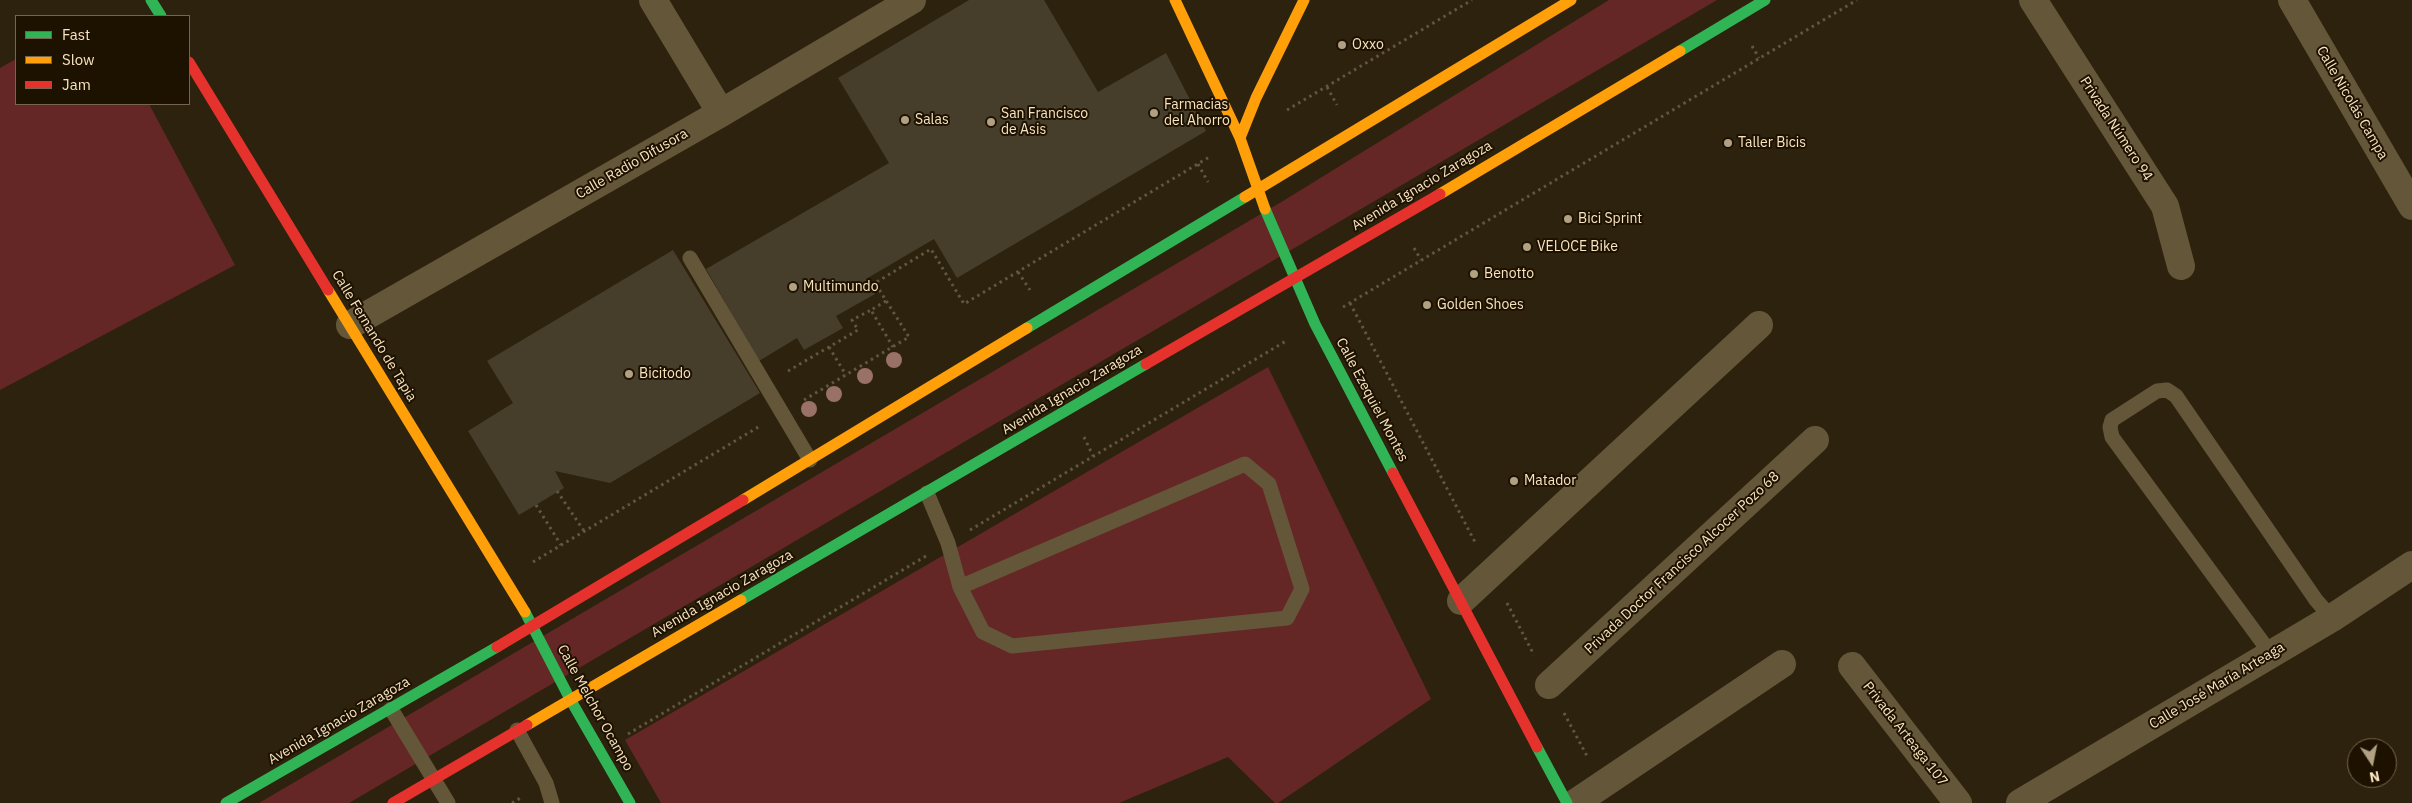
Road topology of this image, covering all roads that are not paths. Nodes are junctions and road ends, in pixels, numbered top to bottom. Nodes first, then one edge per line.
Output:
1 (151, 0) edge
2 (653, 0) edge
3 (912, 0) edge
4 (1175, 0) edge
5 (1304, 0) edge
6 (1571, 0) edge
7 (1765, 0) edge
8 (2033, 0) edge
9 (2292, 0) edge
10 (160, 15) edge
11 (190, 64) edge
12 (721, 112) junction
13 (1240, 138) junction
14 (1257, 191) junction
15 (2412, 206) edge
16 (690, 258) dead end
17 (2182, 266) dead end
18 (1296, 278) junction
19 (350, 325) junction
20 (1760, 325) dead end
21 (1815, 440) dead end
22 (810, 460) junction
23 (927, 493) junction
24 (2412, 565) edge
25 (960, 586) junction
26 (1461, 601) junction
27 (2332, 618) junction
28 (534, 626) junction
29 (2271, 654) junction
30 (1782, 664) dead end
31 (1852, 666) dead end
32 (1550, 685) dead end
33 (570, 699) junction
34 (391, 709) junction
35 (517, 730) junction
36 (433, 780) junction
37 (226, 803) edge
38 (393, 803) edge
39 (448, 803) edge
40 (552, 803) edge
41 (630, 803) edge
42 (1567, 803) edge
43 (1575, 803) edge
44 (1958, 803) edge
45 (2020, 803) edge

1 - 10 main road
2 - 12 street
3 - 12 street, Calle Radio Difusora
4 - 13 main road, Calle Ezequiel Montes
5 - 13 main road
6 - 14 main road, Avenida Ignacio Zaragoza
7 - 18 main road, Avenida Ignacio Zaragoza
8 - 17 street, Privada Número 94
9 - 15 street, Calle Nicolás Campa
11 - 19 main road, Calle Fernando de Tapia
12 - 19 street, Calle Radio Difusora
13 - 14 main road, Calle Ezequiel Montes
14 - 18 main road, Calle Ezequiel Montes
14 - 22 main road, Avenida Ignacio Zaragoza
16 - 22 lane
18 - 23 main road, Avenida Ignacio Zaragoza
18 - 26 main road, Calle Ezequiel Montes
19 - 28 main road, Calle Fernando de Tapia
20 - 26 street
21 - 32 street, Privada Doctor Francisco Alcocer Pozo 68
22 - 28 main road, Avenida Ignacio Zaragoza
23 - 25 lane
23 - 33 main road, Avenida Ignacio Zaragoza
24 - 27 street, Calle José María Arteaga
25 - 25 lane
26 - 42 main road, Calle Ezequiel Montes
27 - 29 street, Calle José María Arteaga
27 - 29 lane
28 - 33 main road, Calle Melchor Ocampo
28 - 34 main road, Avenida Ignacio Zaragoza
29 - 45 street, Calle José María Arteaga
30 - 43 street
31 - 44 street, Privada Arteaga 107
33 - 35 main road, Avenida Ignacio Zaragoza
33 - 41 main road, Calle Melchor Ocampo
34 - 36 lane
34 - 37 main road, Avenida Ignacio Zaragoza
35 - 36 main road, Avenida Ignacio Zaragoza
35 - 40 lane
36 - 38 main road, Avenida Ignacio Zaragoza
36 - 39 lane

